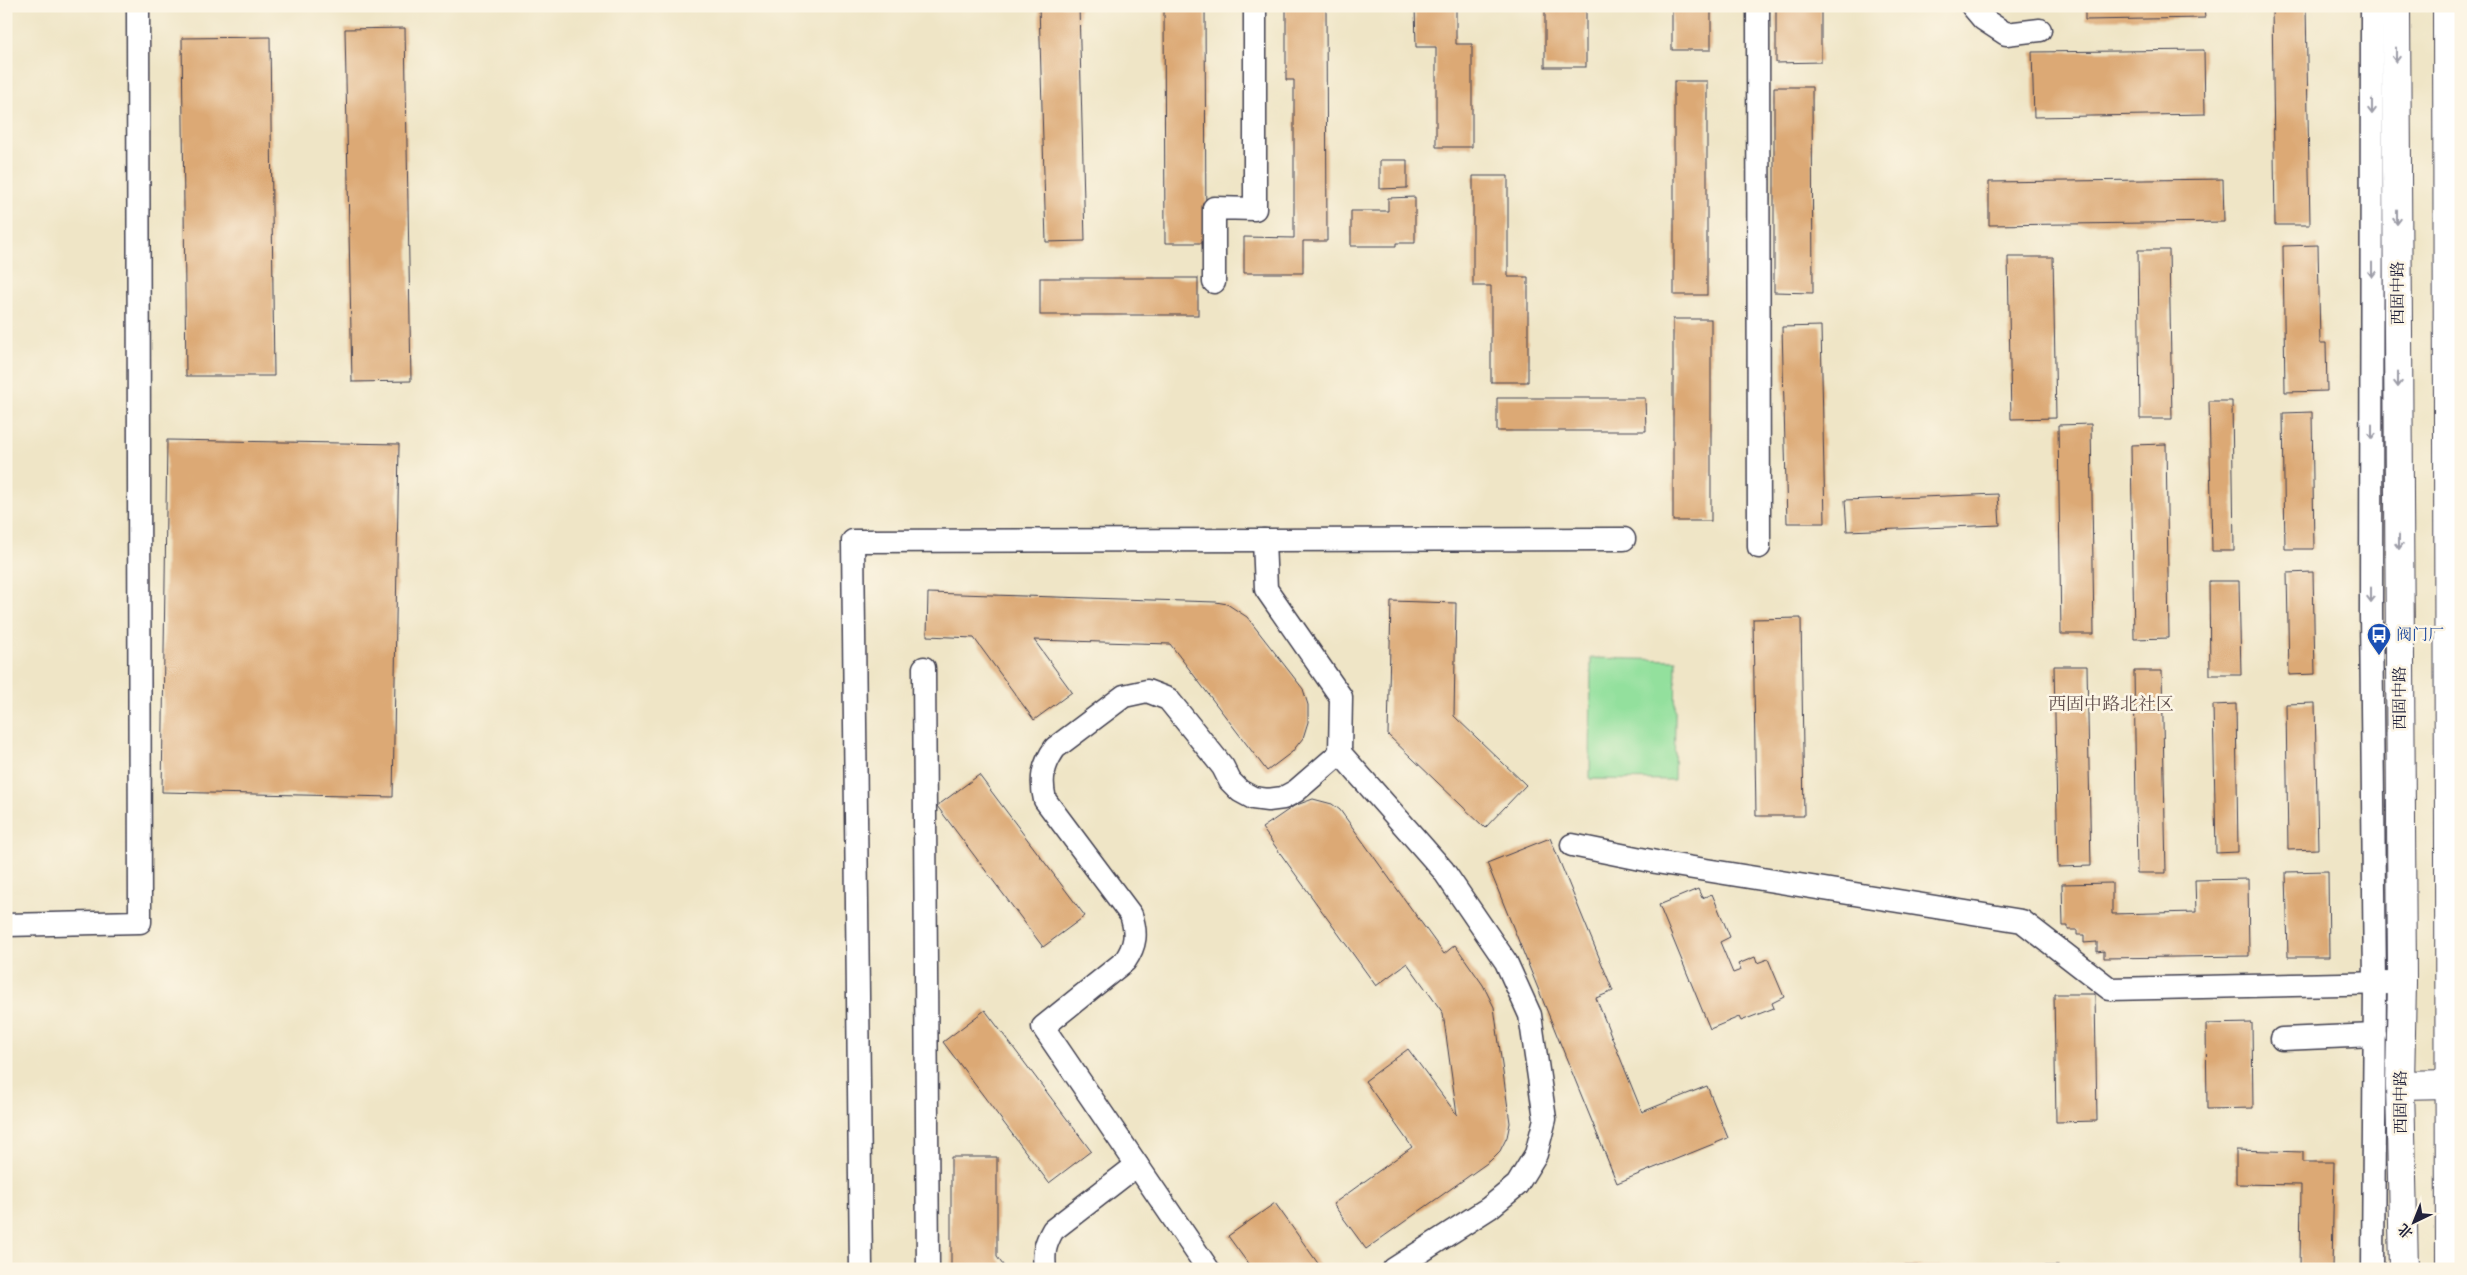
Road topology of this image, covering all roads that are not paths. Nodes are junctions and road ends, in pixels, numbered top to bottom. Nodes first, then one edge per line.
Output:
1 (138, 6) edge
2 (1255, 6) edge
3 (1758, 6) edge
4 (1972, 6) edge
5 (2372, 6) edge
6 (2396, 6) edge
7 (2446, 6) edge
8 (2040, 30) dead end
9 (1214, 282) dead end
10 (1624, 539) dead end
11 (1264, 540) junction
12 (1759, 547) dead end
13 (924, 668) dead end
14 (1340, 753) junction
15 (1572, 845) dead end
16 (6, 925) edge
17 (2402, 982) junction
18 (2375, 983) junction
19 (2375, 1035) junction
20 (2282, 1039) dead end
21 (2455, 1084) edge
22 (2400, 1085) junction
23 (2374, 1128) junction
24 (2401, 1129) junction
25 (1137, 1165) junction
26 (861, 1269) edge
27 (928, 1269) edge
28 (1045, 1269) edge
29 (1208, 1269) edge
30 (1394, 1269) edge
31 (2373, 1269) edge
32 (2404, 1269) edge
33 (2450, 1269) edge

1 - 16 street
2 - 9 street
3 - 12 street
4 - 8 street
5 -> 18 street
6 -> 17 main road, 西固中路
7 - 21 main road
10 - 11 street
11 - 14 street
11 - 26 street
13 - 27 street
14 - 25 street
14 - 30 street
15 - 18 street
17 - 18 street
17 - 22 main road, 西固中路
18 - 19 street
19 - 20 street
19 - 23 street
21 - 22 main road
21 - 33 main road
22 - 24 main road, 西固中路
23 - 24 street
23 - 31 street
24 - 32 main road, 西固中路
25 - 28 street
25 - 29 street

